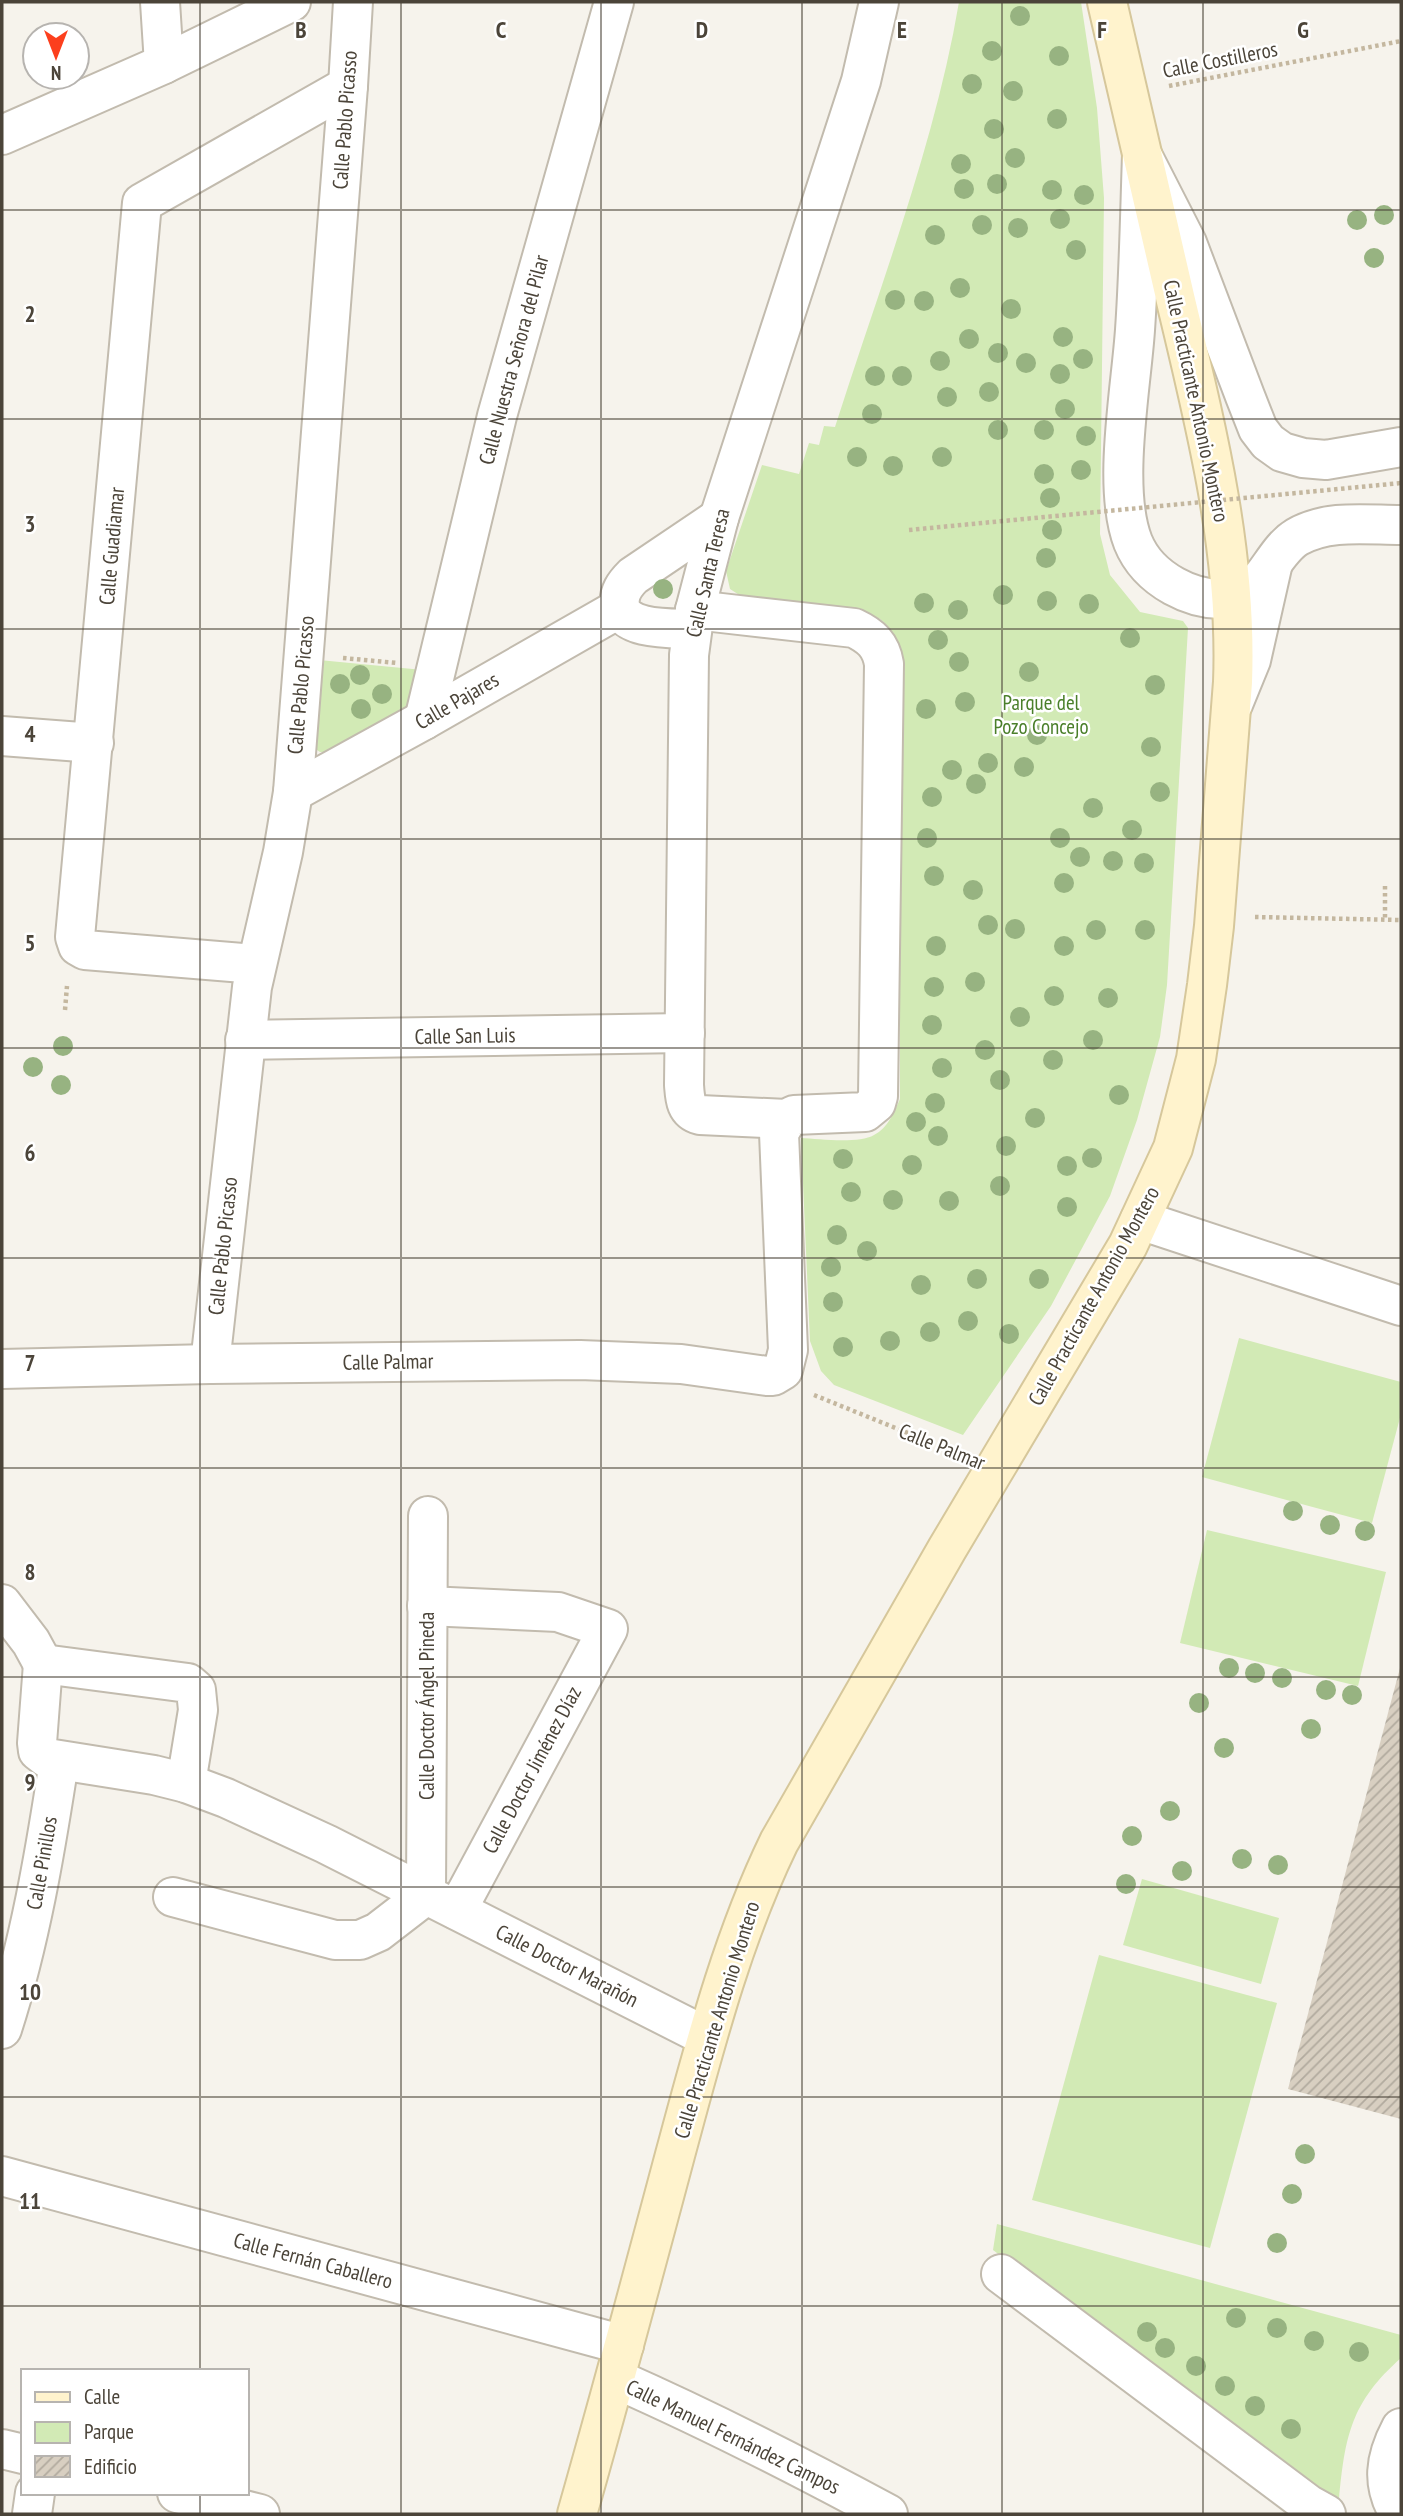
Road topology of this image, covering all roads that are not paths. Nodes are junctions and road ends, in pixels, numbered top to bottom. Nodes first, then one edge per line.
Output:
1 (160, 2) edge
2 (291, 2) edge
3 (352, 2) edge
4 (614, 2) edge
5 (879, 2) edge
6 (1107, 2) edge
7 (164, 64) junction
8 (348, 86) junction
9 (2, 135) edge
10 (1142, 155) junction
11 (1401, 447) edge
12 (719, 518) junction
13 (1401, 525) edge
14 (1274, 558) junction
15 (1232, 598) junction
16 (620, 608) junction
17 (694, 620) junction
18 (1230, 709) junction
19 (424, 720) junction
20 (2, 736) edge
21 (94, 743) junction
22 (293, 792) junction
23 (256, 964) junction
24 (685, 1033) junction
25 (245, 1040) junction
26 (787, 1119) junction
27 (1140, 1220) junction
28 (1292, 1272) junction
29 (1401, 1276) edge
30 (1401, 1306) edge
31 (211, 1364) junction
32 (2, 1369) edge
33 (428, 1516) dead end
34 (2, 1604) edge
35 (427, 1606) junction
36 (43, 1664) junction
37 (59, 1762) junction
38 (186, 1783) junction
39 (173, 1897) dead end
40 (441, 1903) junction
41 (2, 2029) edge
42 (707, 2037) junction
43 (2, 2176) edge
44 (1001, 2274) dead end
45 (620, 2362) junction
46 (1401, 2428) edge
47 (2, 2449) edge
48 (21, 2454) edge
49 (35, 2495) edge
50 (185, 2495) edge
51 (32, 2514) edge
52 (260, 2514) edge
53 (577, 2514) edge
54 (888, 2514) edge
55 (1326, 2514) edge
56 (1399, 2514) edge

1 - 7 street
2 - 7 street
3 - 8 street, Calle Pablo Picasso
4 - 19 street, Calle Nuestra Señora del Pilar
5 - 12 street, Calle Santa Teresa
6 - 10 main road, Calle Practicante Antonio Montero
7 - 9 street
8 - 21 street, Calle Guadiamar
8 - 22 street, Calle Pablo Picasso
10 - 11 street
10 - 15 main road, Calle Practicante Antonio Montero
10 - 15 street
12 - 16 street
12 - 17 street, Calle Santa Teresa
13 - 14 street
14 - 15 street
14 - 18 street
15 - 18 main road, Calle Practicante Antonio Montero
16 - 17 street
16 - 19 street, Calle Pajares
17 - 24 street, Calle Santa Teresa
17 - 26 street, Calle Santa Teresa
18 - 27 main road, Calle Practicante Antonio Montero
19 - 22 street, Calle Pajares
20 - 21 street
21 - 23 street, Calle Guadiamar
22 - 23 street, Calle Pablo Picasso
23 - 25 street, Calle Pablo Picasso
24 - 25 street, Calle San Luis
24 - 26 street, Calle Santa Teresa
25 - 31 street, Calle Pablo Picasso
26 - 31 street, Calle Palmar
27 - 28 street
27 - 42 main road, Calle Practicante Antonio Montero
28 - 29 street
28 - 30 street
31 - 32 street, Calle Palmar
33 - 35 street, Calle Doctor Ángel Pineda
34 - 36 street
35 - 40 street, Calle Doctor Ángel Pineda
35 - 40 street, Calle Doctor Jiménez Díaz
36 - 37 street
36 - 38 street
37 - 38 street, Calle Doctor Marañón
37 - 41 street, Calle Pinillos
38 - 40 street, Calle Doctor Marañón
39 - 40 street
40 - 42 street, Calle Doctor Marañón
42 - 45 main road, Calle Practicante Antonio Montero
43 - 45 street, Calle Fernán Caballero
44 - 55 street
45 - 53 main road, Calle Practicante Antonio Montero
45 - 54 street, Calle Manuel Fernández Campos
46 - 56 street
47 - 48 street
49 - 51 street
50 - 52 street

